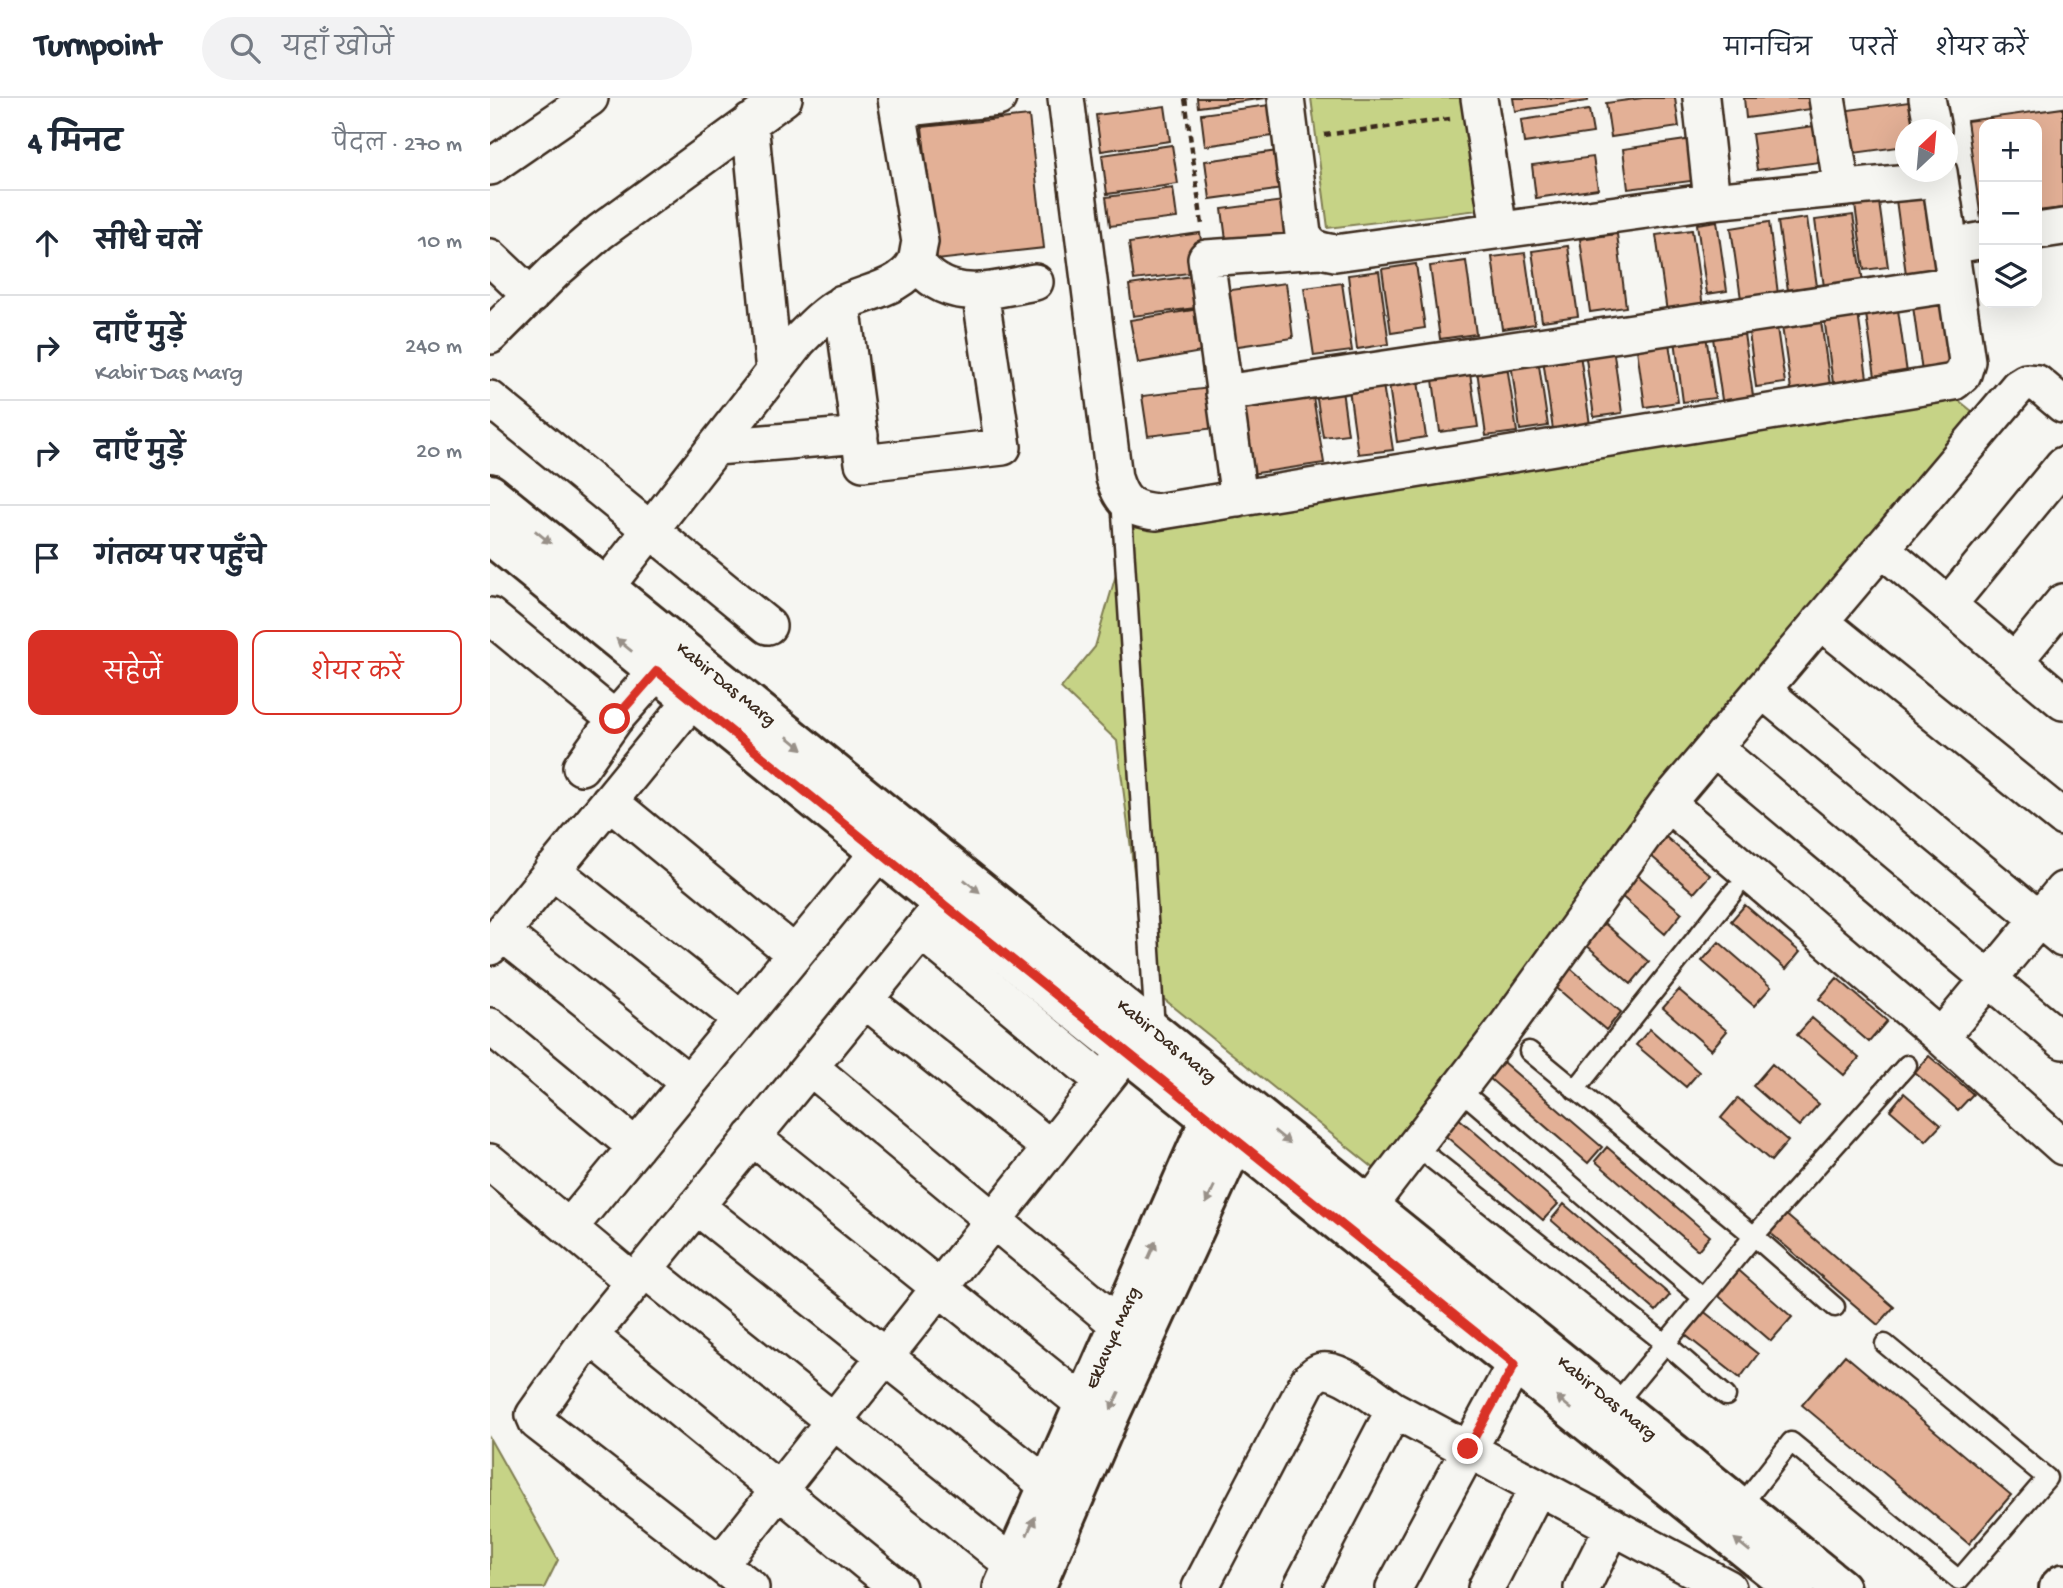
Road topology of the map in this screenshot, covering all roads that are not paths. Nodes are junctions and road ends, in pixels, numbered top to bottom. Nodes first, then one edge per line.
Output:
1 (590, 98) edge
2 (784, 98) edge
3 (998, 98) edge
4 (1066, 98) edge
5 (1286, 98) edge
6 (1701, 98) edge
7 (1827, 98) edge
8 (1927, 98) edge
9 (897, 103) edge
10 (1480, 107) edge
11 (1931, 119) edge
12 (750, 122) junction
13 (490, 167) edge
14 (1895, 181) edge
15 (1941, 182) edge
16 (1842, 188) junction
17 (1712, 201) junction
18 (2063, 227) edge
19 (1499, 230) junction
20 (2042, 230) edge
21 (1979, 241) edge
22 (1950, 246) junction
23 (1320, 250) junction
24 (490, 257) edge
25 (916, 262) junction
26 (1035, 282) dead end
27 (1955, 284) junction
28 (980, 291) junction
29 (531, 296) junction
30 (842, 303) junction
31 (490, 336) edge
32 (774, 372) junction
33 (1224, 393) junction
34 (490, 399) edge
35 (2063, 405) edge
36 (860, 435) junction
37 (716, 447) junction
38 (2063, 465) edge
39 (490, 494) edge
40 (1121, 498) junction
41 (1239, 499) junction
42 (651, 530) junction
43 (490, 536) edge
44 (1881, 548) junction
45 (605, 588) junction
46 (2063, 602) edge
47 (1948, 605) junction
48 (1820, 621) junction
49 (493, 626) edge
50 (768, 626) dead end
51 (2015, 661) junction
52 (657, 671) junction
53 (1762, 690) junction
54 (692, 700) junction
55 (2063, 702) edge
56 (615, 719) junction
57 (1714, 748) junction
58 (580, 767) dead end
59 (609, 801) junction
60 (1667, 803) junction
61 (2063, 818) edge
62 (879, 852) junction
63 (552, 870) junction
64 (2063, 890) edge
65 (1734, 891) dead end
66 (932, 918) junction
67 (2051, 929) edge
68 (496, 940) edge
69 (795, 954) junction
70 (1989, 979) junction
71 (865, 1000) junction
72 (741, 1019) junction
73 (490, 1026) edge
74 (1941, 1037) junction
75 (2063, 1041) edge
76 (1530, 1051) dead end
77 (1129, 1056) junction
78 (1907, 1065) dead end
79 (810, 1067) junction
80 (689, 1083) junction
81 (1459, 1089) junction
82 (1575, 1090) junction
83 (1230, 1115) junction
84 (752, 1138) junction
85 (636, 1147) junction
86 (1049, 1147) junction
87 (2063, 1147) edge
88 (1432, 1159) dead end
89 (490, 1162) edge
90 (696, 1206) junction
91 (1368, 1207) junction
92 (993, 1222) junction
93 (569, 1228) junction
94 (1754, 1236) junction
95 (639, 1276) junction
96 (940, 1288) junction
97 (1703, 1298) junction
98 (1835, 1307) dead end
99 (1119, 1325) junction
100 (590, 1336) junction
101 (1666, 1343) junction
102 (1885, 1345) dead end
103 (885, 1357) junction
104 (1515, 1364) junction
105 (1726, 1396) dead end
106 (1084, 1404) junction
107 (1614, 1406) junction
108 (1394, 1410) junction
109 (834, 1422) junction
110 (1468, 1449) junction
111 (1048, 1486) junction
112 (1538, 1486) junction
113 (779, 1490) junction
114 (1740, 1507) junction
115 (1613, 1526) junction
116 (720, 1564) junction
117 (1683, 1577) edge
118 (1017, 1580) edge
119 (2063, 1584) edge
120 (751, 1588) edge
121 (898, 1588) edge
122 (1200, 1588) edge
123 (1301, 1588) edge
124 (1394, 1588) edge
125 (1486, 1588) edge
126 (1582, 1588) edge
127 (1728, 1588) edge
128 (1795, 1588) edge
129 (1840, 1588) edge
130 (2059, 1588) edge

1 - 13 street
2 - 12 street
3 - 9 street
4 - 40 street
5 - 23 street
6 - 17 street
7 - 16 street
8 - 11 street
9 - 25 street
10 - 19 street
12 - 29 street
12 - 32 street
14 - 16 street
15 - 22 street
16 - 17 street
17 - 19 street
18 - 20 street
19 - 23 street
21 - 22 street
22 - 27 street
23 - 33 street
24 - 29 street
25 - 28 street
25 - 30 street
26 - 28 street
27 - 33 street
27 - 41 street
28 - 36 street
29 - 31 street
30 - 32 street
30 - 36 street
32 - 37 street
33 - 41 street
34 - 42 street
35 - 44 street
36 - 37 street
37 - 42 street
38 - 47 street
39 -> 45 street, Kabir Das Marg
40 - 41 street
40 - 77 lane
42 - 45 street
42 - 50 street
52 -> 43 street, Kabir Das Marg
44 - 47 street
44 - 48 street
45 -> 77 street, Kabir Das Marg
46 - 51 street
47 - 51 street
48 - 53 street
48 - 61 street
49 - 56 street
51 - 55 street
52 - 54 street, Kabir Das Marg
52 - 56 street
53 - 57 street
53 - 67 street
54 - 59 street
54 - 62 street, Kabir Das Marg
56 - 58 street
57 - 60 street
57 - 70 street
59 - 63 street
59 - 69 street
60 - 74 street
60 - 81 street
62 - 66 street, Kabir Das Marg
62 - 69 street
63 - 68 street
63 - 72 street
64 - 67 street
65 - 82 lane
66 - 71 street
66 - 77 street, Kabir Das Marg
67 - 70 street
68 - 80 street
69 - 72 street
70 - 74 street
70 - 75 street
71 - 79 street
71 - 86 street
72 - 80 street
73 - 85 street
74 - 87 street
76 - 82 lane
77 - 83 street, Kabir Das Marg
77 - 86 street
78 - 94 lane
79 - 84 street
79 - 92 street
80 - 85 street
81 - 91 street
81 - 97 lane
82 - 94 lane
83 -> 91 street, Kabir Das Marg
99 -> 83 street, Eklavya Marg
83 - 104 street, Kabir Das Marg
83 -> 118 street, Eklavya Marg
84 - 90 street
84 - 96 street
85 - 93 street
86 - 92 street
88 - 101 lane
89 - 93 street
90 - 95 street
90 - 103 street
91 - 107 street, Kabir Das Marg
92 - 96 street
92 - 99 street
93 - 95 street
94 - 97 lane
94 - 98 lane
95 - 100 street
95 - 109 street
96 - 103 street
96 - 106 street
97 - 101 lane
99 - 106 street, Eklavya Marg
100 - 113 street
100 - 116 street
101 - 105 lane
101 - 107 lane
102 - 114 lane
103 - 109 street
103 - 111 street
104 - 110 street
128 -> 104 street, Kabir Das Marg
106 - 111 street, Eklavya Marg
107 - 114 street, Kabir Das Marg
108 - 110 street
108 - 122 street
108 - 123 street
109 - 113 street
109 - 118 street
110 - 112 street
110 - 124 street
118 -> 111 street, Eklavya Marg
112 - 115 street
112 - 125 street
113 - 116 street
113 - 121 street
114 - 129 street, Kabir Das Marg
115 - 117 street
115 - 126 street
116 - 120 street
117 - 127 street
119 - 130 street

